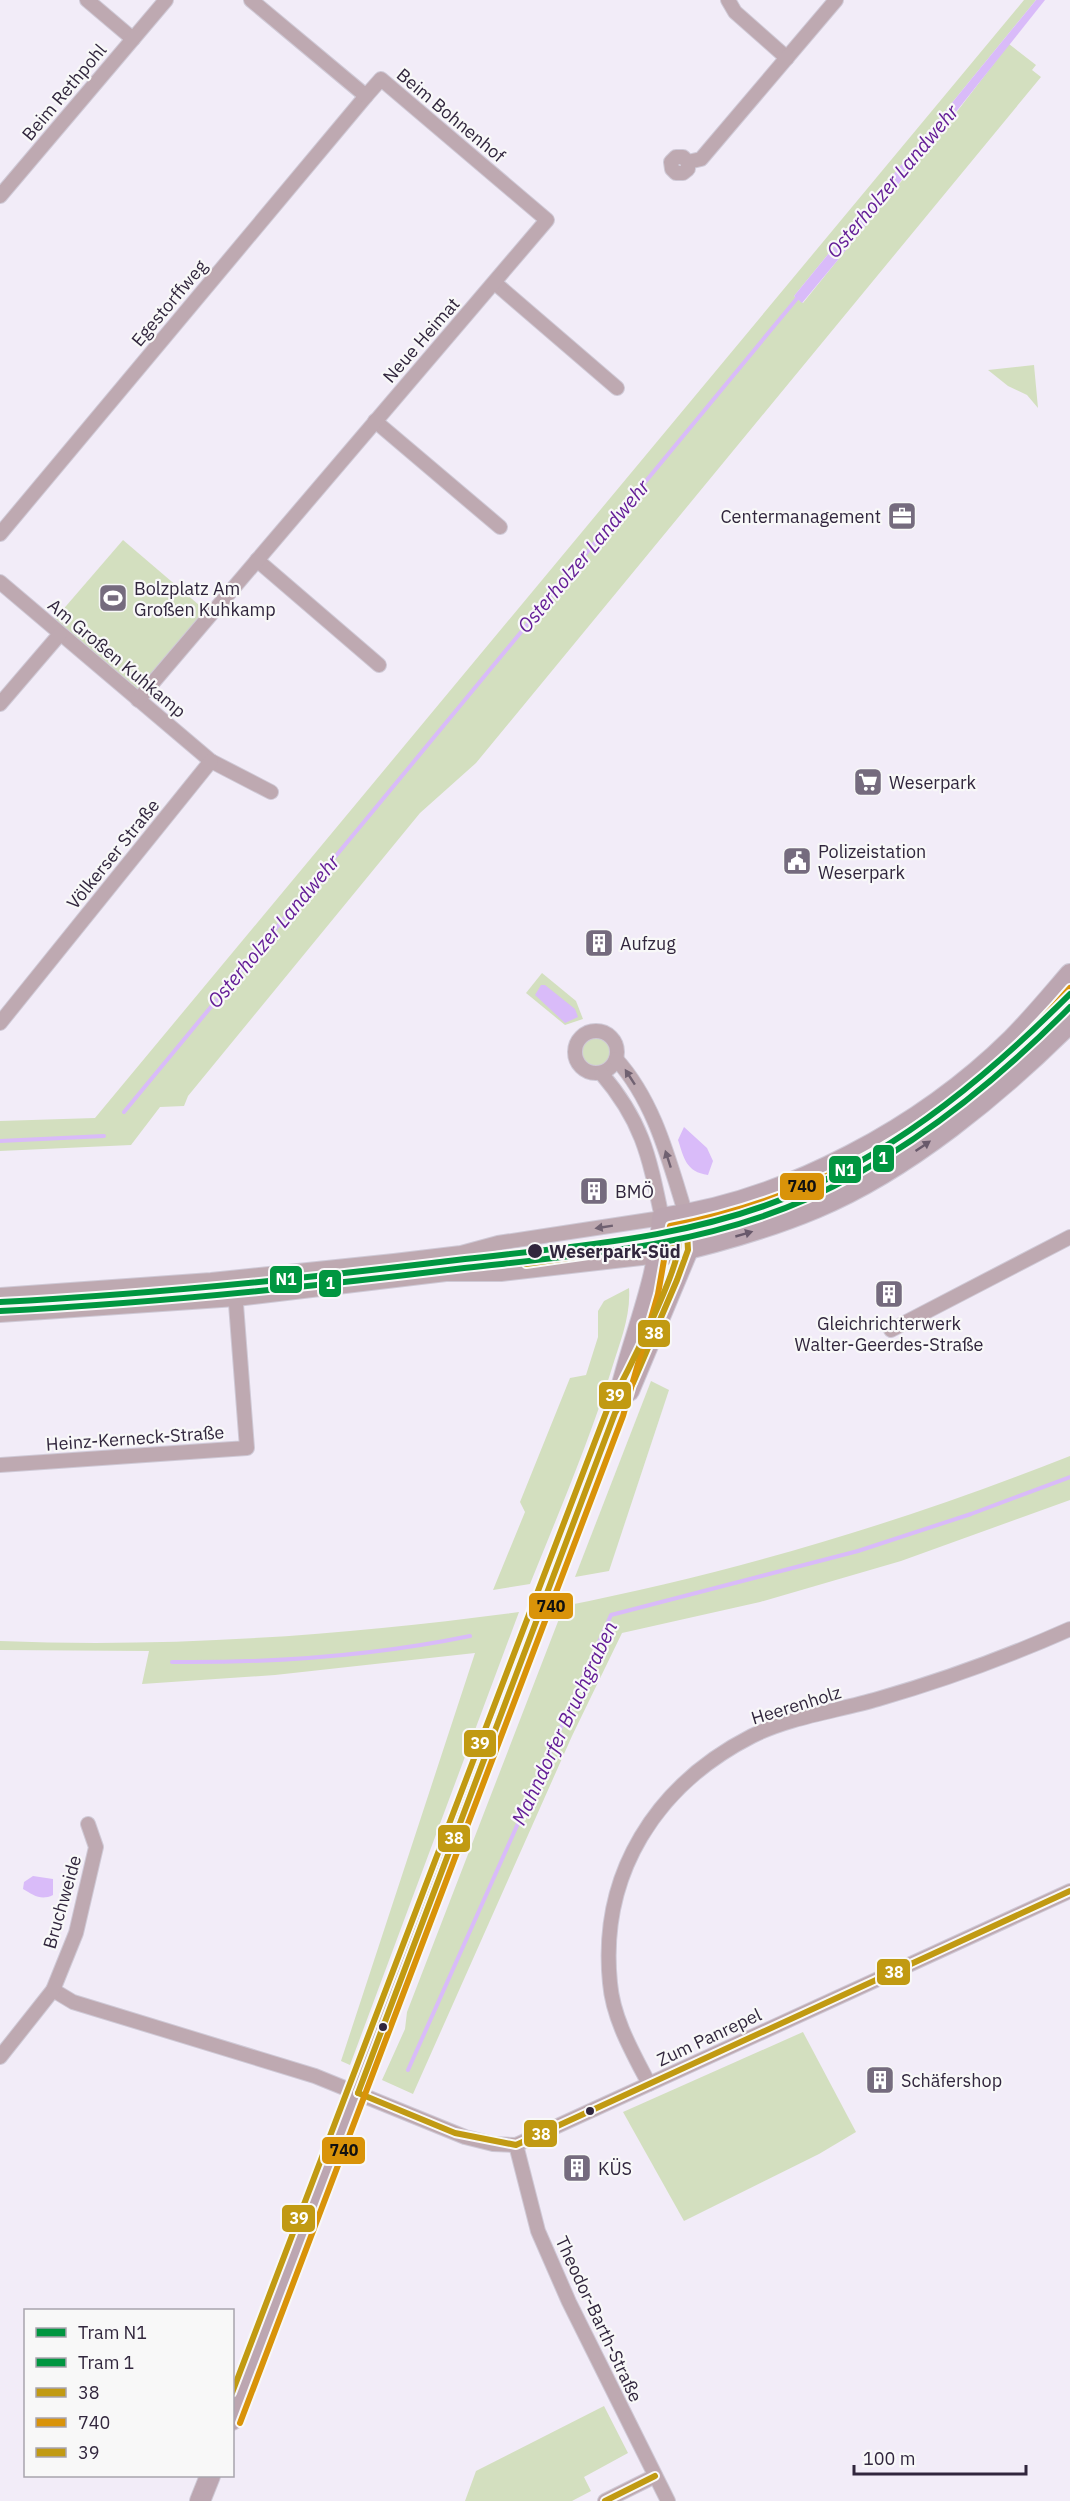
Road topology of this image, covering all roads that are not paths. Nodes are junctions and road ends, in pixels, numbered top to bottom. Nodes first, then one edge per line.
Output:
1 (87, 0) edge
2 (166, 0) edge
3 (251, 0) edge
4 (728, 0) edge
5 (836, 0) edge
6 (133, 39) junction
7 (787, 58) junction
8 (366, 96) junction
9 (688, 162) dead end
10 (0, 196) edge
11 (547, 220) joint
12 (495, 283) junction
13 (617, 388) dead end
14 (375, 421) junction
15 (3, 524) edge
16 (500, 527) dead end
17 (257, 560) junction
18 (0, 582) edge
19 (60, 634) junction
20 (379, 665) dead end
21 (138, 700) junction
22 (0, 704) edge
23 (211, 761) junction
24 (271, 792) dead end
25 (1070, 974) edge
26 (0, 1023) edge
27 (1070, 1023) edge
28 (616, 1059) junction
29 (601, 1073) junction
30 (686, 1215) junction
31 (662, 1218) junction
32 (1070, 1237) edge
33 (688, 1250) junction
34 (659, 1256) junction
35 (234, 1278) junction
36 (0, 1295) edge
37 (236, 1299) junction
38 (0, 1315) edge
39 (891, 1330) dead end
40 (615, 1413) junction
41 (0, 1465) edge
42 (1070, 1629) edge
43 (88, 1824) dead end
44 (1070, 1892) edge
45 (53, 1990) junction
46 (0, 2057) edge
47 (649, 2084) junction
48 (358, 2093) junction
49 (516, 2145) junction
50 (234, 2415) edge
51 (655, 2476) junction
52 (209, 2477) edge
53 (200, 2501) edge
54 (605, 2501) edge
55 (668, 2501) edge

1 - 6 street, Beim Rethpohl
2 - 6 street, Beim Rethpohl
3 - 8 street
4 - 7 street
5 - 7 street
6 - 10 street, Beim Rethpohl
7 - 9 street
8 - 11 street, Beim Bohnenhof
8 - 15 street, Egestorffweg
11 - 12 street, Neue Heimat
12 - 13 street
12 - 14 street, Neue Heimat
14 - 16 street
14 - 17 street, Neue Heimat
17 - 20 street
17 - 21 street, Neue Heimat
18 - 19 street, Am Großen Kuhkamp
19 - 21 street, Am Großen Kuhkamp
19 - 22 street
21 - 23 street, Am Großen Kuhkamp
23 - 24 street
23 - 26 street, Völkerser Straße
25 - 30 main road
33 -> 27 main road
28 - 29 street
28 - 29 street
30 -> 28 street
29 - 31 street
30 - 31 main road
30 - 33 main road
31 - 34 main road
31 -> 35 street
32 - 39 street
33 - 34 main road
33 - 40 main road
34 - 37 street
34 - 40 main road
35 - 36 street
35 - 37 street, Heinz-Kerneck-Straße
37 - 38 street
37 - 41 street, Heinz-Kerneck-Straße
40 - 48 main road
42 - 47 street, Heerenholz
43 - 45 street, Bruchweide
44 - 47 street, Zum Panrepel
45 - 46 street, Bruchweide
45 - 48 street, Zum Panrepel
47 - 49 street, Zum Panrepel
48 - 49 street, Zum Panrepel
48 - 50 main road
49 - 51 street, Theodor-Barth-Straße
51 - 54 street
51 - 55 street, Theodor-Barth-Straße
52 - 53 main road

